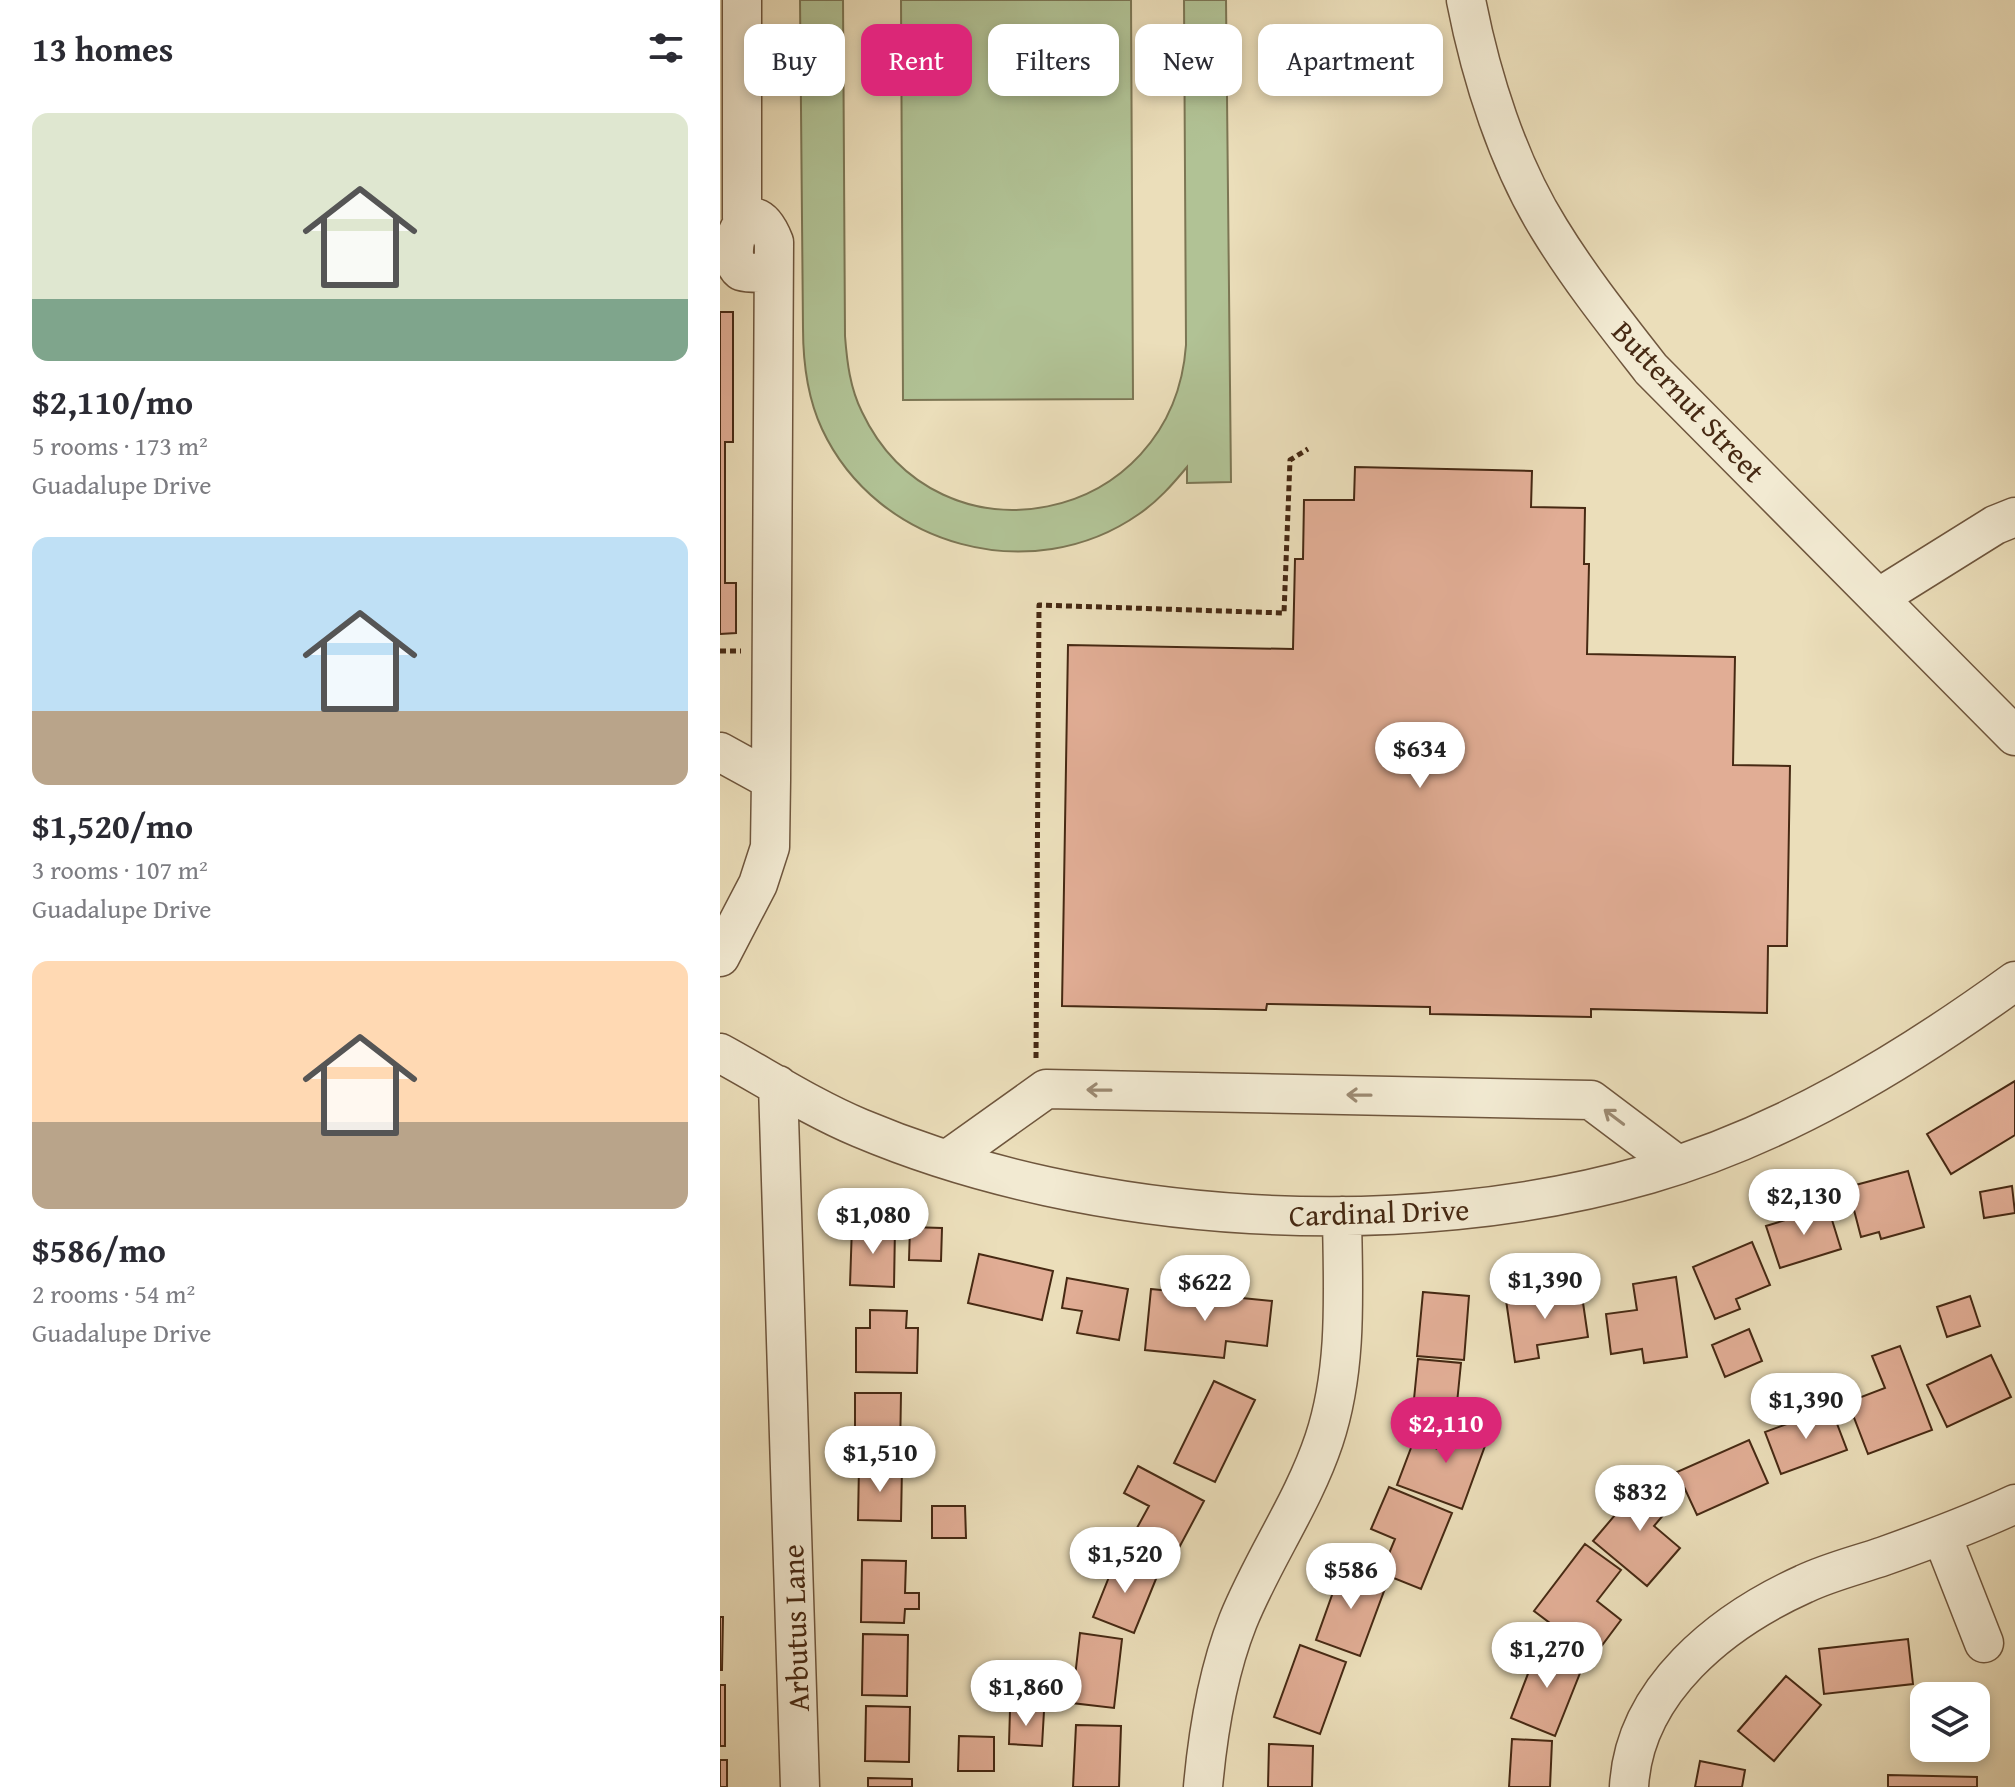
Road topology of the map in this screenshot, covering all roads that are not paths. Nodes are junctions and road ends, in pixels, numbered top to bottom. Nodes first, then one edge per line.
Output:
1 (742, 0) edge
2 (1466, 0) edge
3 (2015, 517) edge
4 (1878, 598) junction
5 (2015, 736) edge
6 (720, 752) edge
7 (771, 780) junction
8 (720, 957) edge
9 (2015, 981) edge
10 (720, 1053) edge
11 (778, 1085) junction
12 (948, 1159) junction
13 (1676, 1164) junction
14 (1342, 1216) junction
15 (2015, 1504) edge
16 (1942, 1536) junction
17 (1984, 1643) dead end
18 (800, 1787) edge
19 (1203, 1787) edge
20 (1629, 1787) edge

1 - 7 street
2 - 4 street, Butternut Street
3 - 4 street
4 - 5 street, Butternut Street
6 - 7 street
7 - 8 street
9 - 13 street, Cardinal Drive
10 - 11 street, Cardinal Drive
11 - 12 street, Cardinal Drive
11 - 18 street, Arbutus Lane
13 -> 12 street
12 - 14 street, Cardinal Drive
13 - 14 street, Cardinal Drive
14 - 19 street
15 - 16 street
16 - 17 street
16 - 20 street

